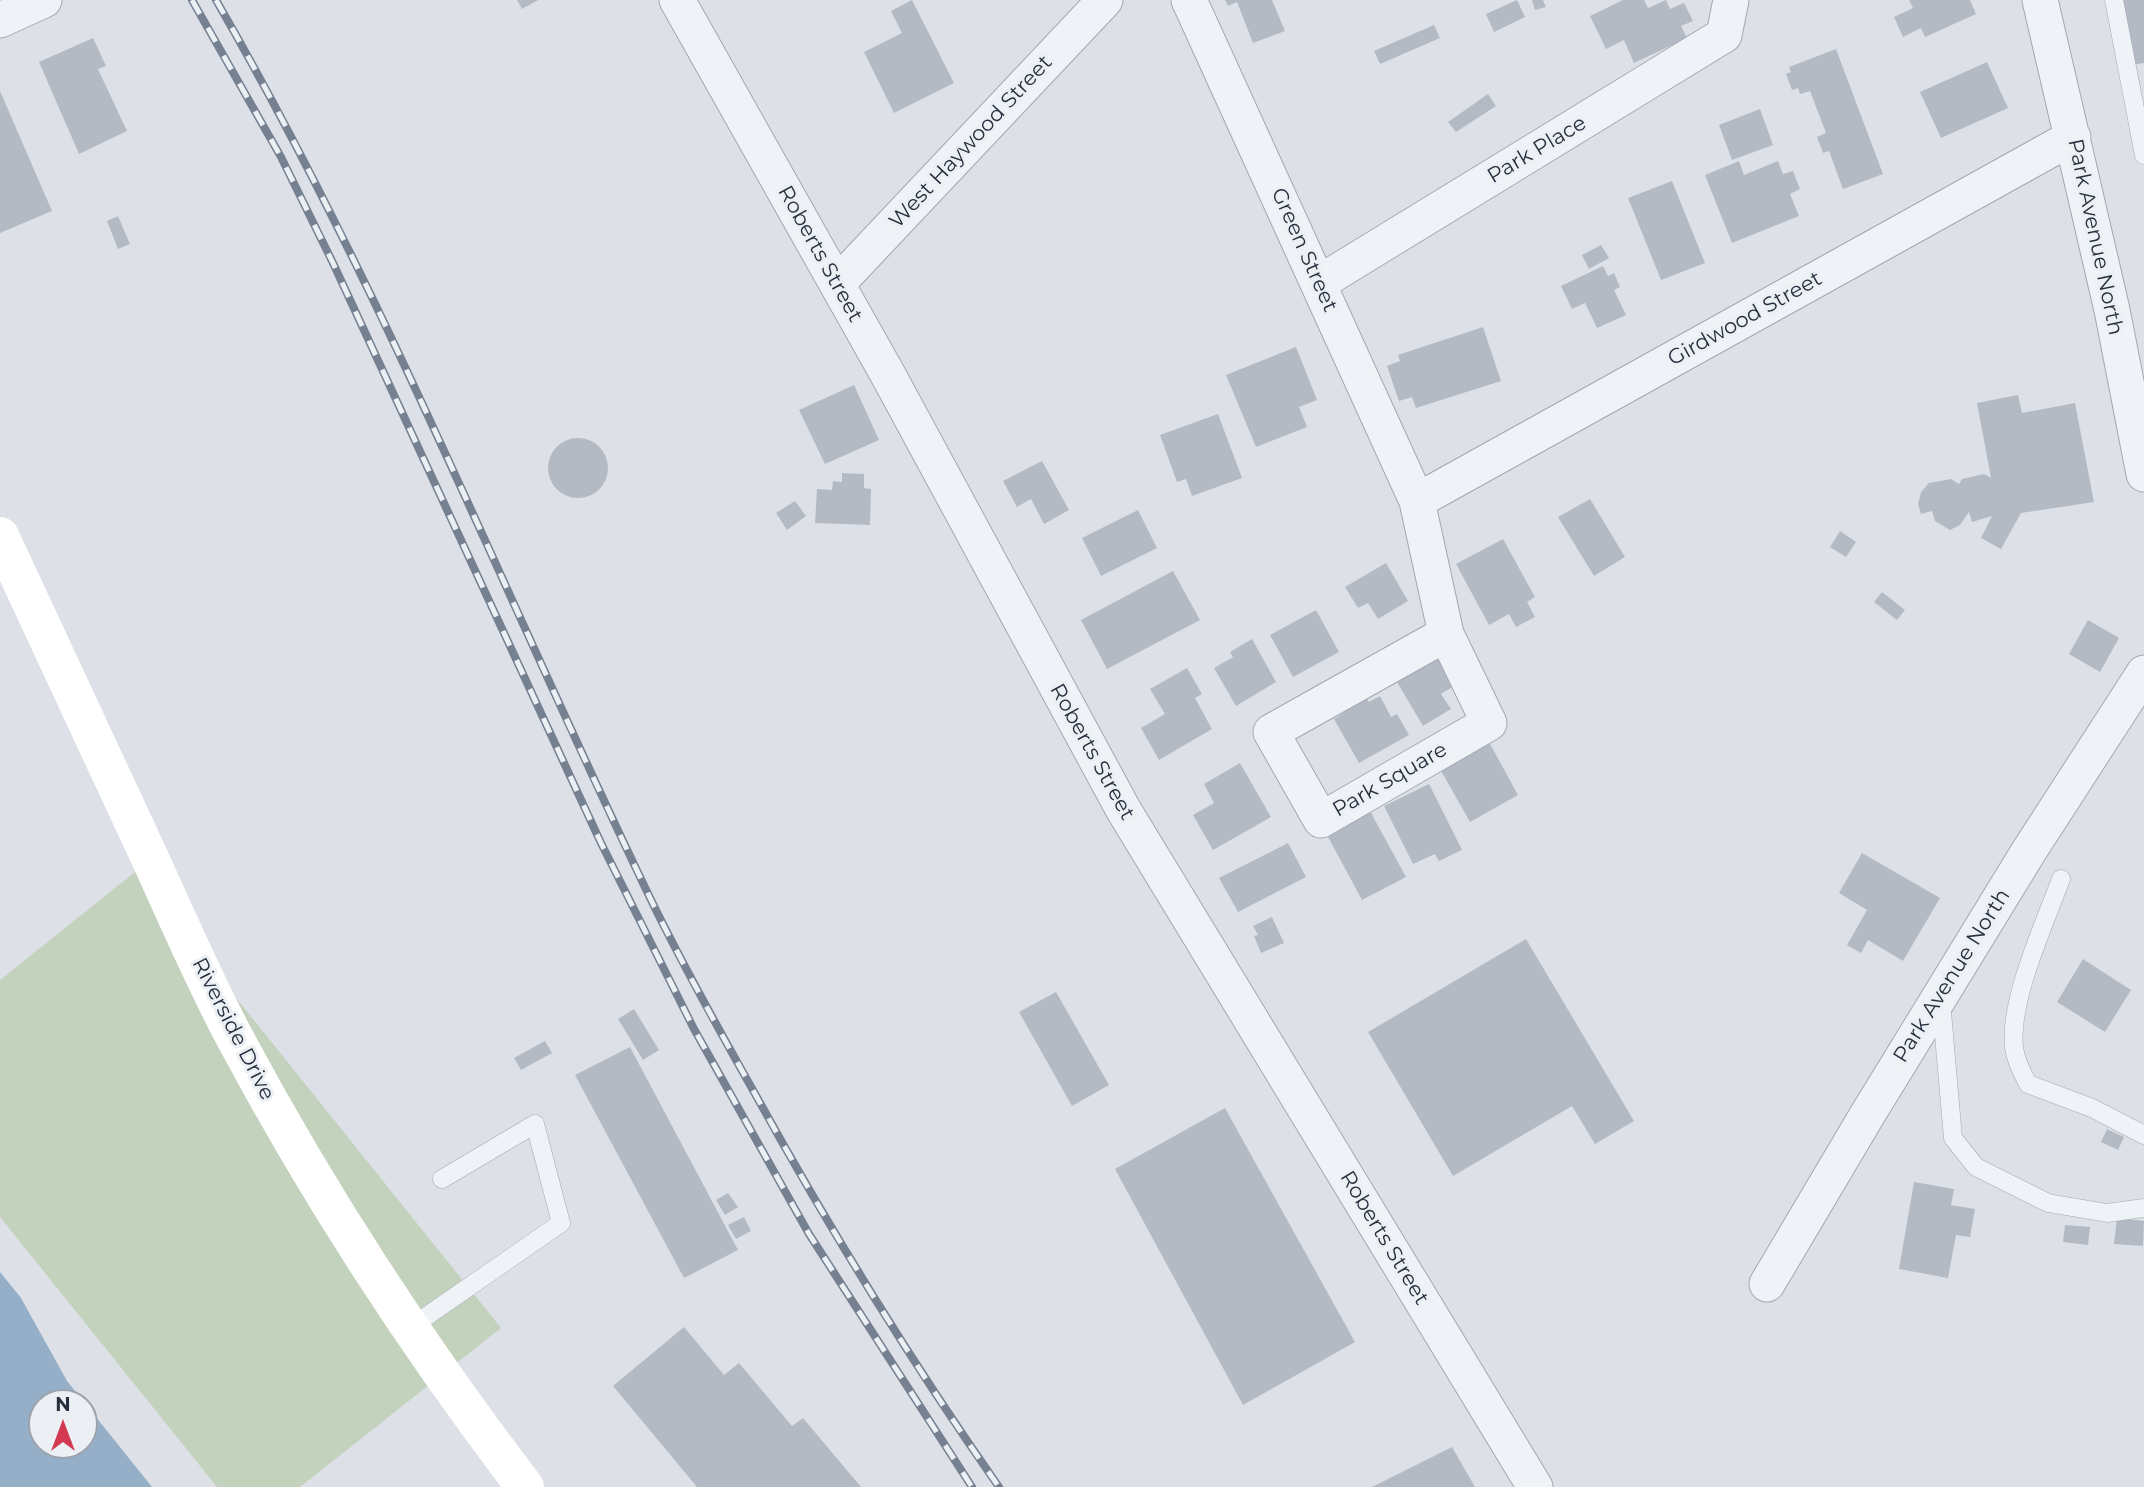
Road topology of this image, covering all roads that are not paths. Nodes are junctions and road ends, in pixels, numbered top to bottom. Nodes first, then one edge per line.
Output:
1 (44, 0) edge
2 (677, 0) edge
3 (1105, 0) edge
4 (1189, 0) edge
5 (1731, 0) edge
6 (2040, 0) edge
7 (2114, 0) edge
8 (0, 20) edge
9 (2073, 137) junction
10 (2144, 155) edge
11 (1319, 283) junction
12 (836, 284) junction
13 (2144, 474) edge
14 (1417, 500) junction
15 (0, 536) edge
16 (1446, 634) junction
17 (2144, 673) edge
18 (2061, 879) dead end
19 (1941, 994) junction
20 (2144, 1135) edge
21 (442, 1179) dead end
22 (2144, 1208) edge
23 (1767, 1284) dead end
24 (411, 1327) junction
25 (525, 1487) edge
26 (1535, 1487) edge

1 - 8 street
2 - 12 street, Roberts Street
3 - 12 street, West Haywood Street
4 - 11 street, Green Street
5 - 11 street, Park Place
6 - 9 street, Park Avenue North
7 - 10 lane
9 - 13 street, Park Avenue North
9 - 14 street, Girdwood Street
11 - 14 street, Green Street
12 - 26 street, Roberts Street
14 - 16 street, Park Square
15 - 24 main road, Riverside Drive
16 - 16 street, Park Square
17 - 19 street, Park Avenue North
18 - 20 lane
19 - 22 lane
19 - 23 street, Park Avenue North
21 - 24 lane
24 - 25 main road, Riverside Drive

